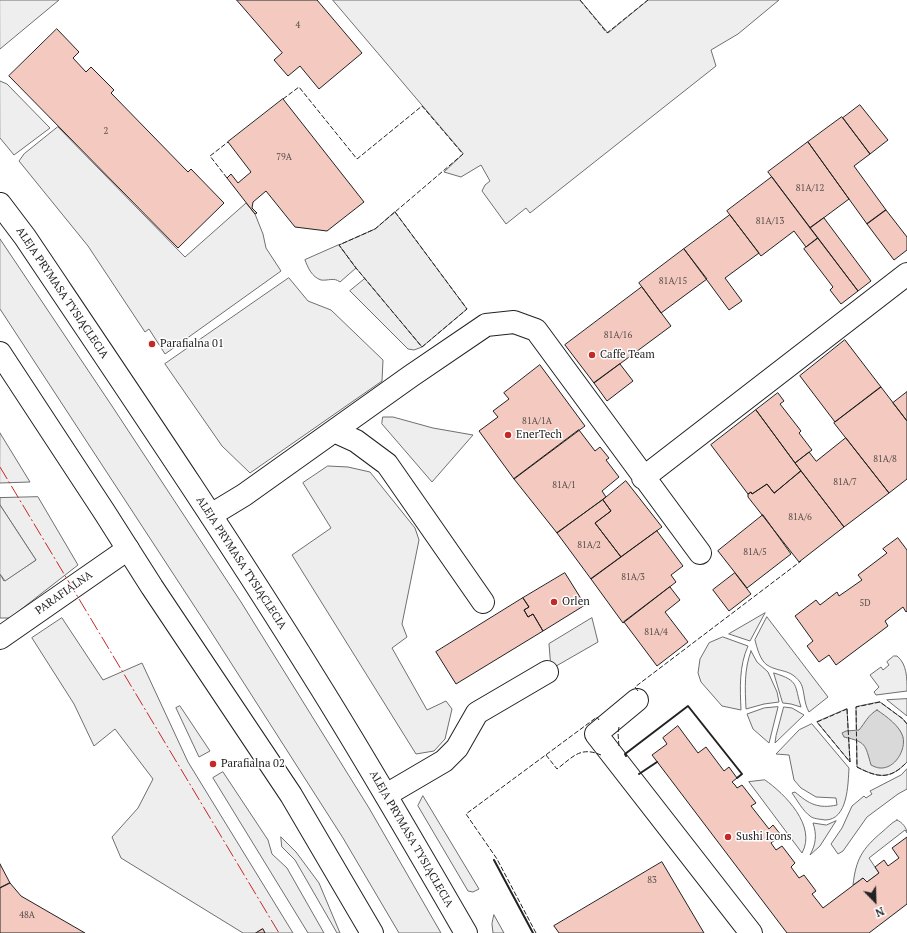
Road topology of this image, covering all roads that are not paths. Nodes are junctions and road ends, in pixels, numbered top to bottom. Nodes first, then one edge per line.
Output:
1 (0, 204) edge
2 (907, 274) edge
3 (0, 353) edge
4 (334, 431) junction
5 (644, 478) junction
6 (211, 515) junction
7 (128, 549) junction
8 (700, 553) dead end
9 (483, 602) dead end
10 (0, 638) edge
11 (547, 672) dead end
12 (638, 700) dead end
13 (386, 795) junction
14 (372, 933) edge
15 (466, 933) edge
16 (751, 933) edge

1 - 6 main road, ALEJA PRYMASA TYSIĄCLECIA
2 - 5 main road
3 - 7 main road
4 - 5 main road
4 - 6 main road
4 - 9 main road
5 - 8 main road
6 - 13 main road, ALEJA PRYMASA TYSIĄCLECIA
7 - 10 main road, PARAFIALNA
7 - 14 main road
11 - 13 main road
12 - 16 main road
13 - 15 main road, ALEJA PRYMASA TYSIĄCLECIA

